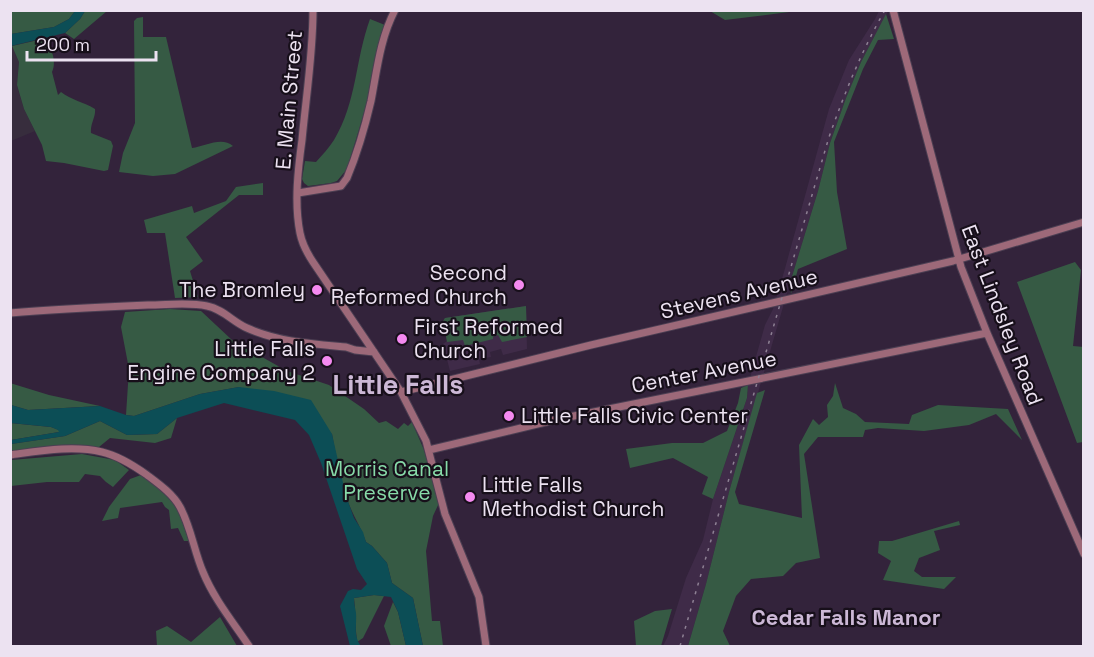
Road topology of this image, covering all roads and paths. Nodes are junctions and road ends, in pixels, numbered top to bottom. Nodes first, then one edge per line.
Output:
1 (312, 10) edge
2 (394, 10) edge
3 (893, 10) edge
4 (298, 193) junction
5 (1083, 222) edge
6 (959, 260) junction
7 (10, 313) edge
8 (987, 333) junction
9 (367, 342) junction
10 (346, 347) junction
11 (374, 352) junction
12 (401, 392) junction
13 (429, 450) junction
14 (10, 455) edge
15 (1083, 554) edge
16 (249, 646) edge
17 (486, 646) edge

1 - 4 main road, E. Main Street
2 - 4 main road
3 - 6 main road, East Lindsley Road
4 - 9 main road, E. Main Street
5 - 6 main road, Stevens Avenue
6 - 8 main road, East Lindsley Road
6 - 12 main road, Stevens Avenue
7 - 10 main road
8 - 13 main road, Center Avenue
8 - 15 main road, East Lindsley Road
9 - 10 main road
9 - 11 main road, E. Main Street
10 - 11 main road
11 - 12 main road, E. Main Street
12 - 13 main road, E. Main Street
13 - 17 main road, E. Main Street
14 - 16 main road

